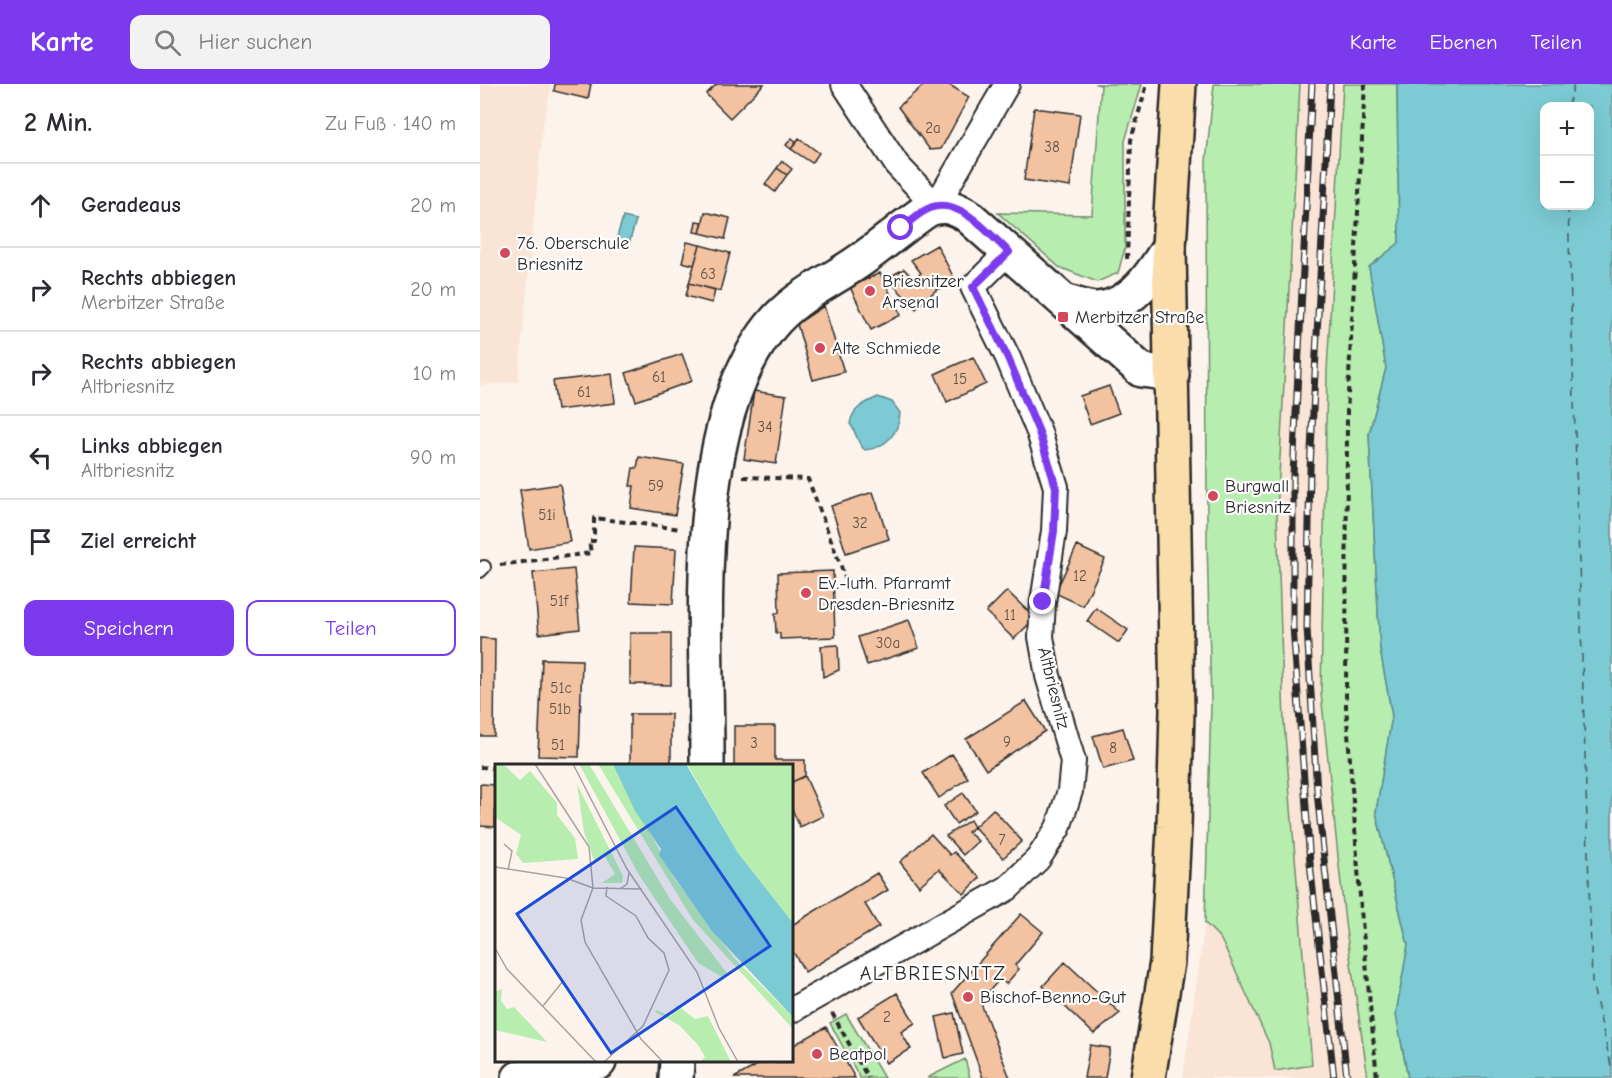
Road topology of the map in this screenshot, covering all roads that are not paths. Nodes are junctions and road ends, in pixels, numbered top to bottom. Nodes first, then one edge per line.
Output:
1 (844, 84) edge
2 (1007, 84) edge
3 (1179, 84) edge
4 (936, 206) junction
5 (1169, 247) junction
6 (1009, 252) junction
7 (1064, 301) junction
8 (1172, 374) junction
9 (707, 764) edge
10 (794, 1009) edge
11 (594, 1063) edge
12 (677, 1063) edge
13 (519, 1078) edge
14 (676, 1078) edge
15 (1148, 1078) edge

1 - 4 street
2 - 4 street
3 - 5 main road
4 - 6 street
4 - 9 street
5 - 7 street
5 - 8 main road
6 - 7 street
6 - 10 street, Altbriesnitz
7 - 8 street
8 - 15 main road
11 - 13 street
12 - 14 street

